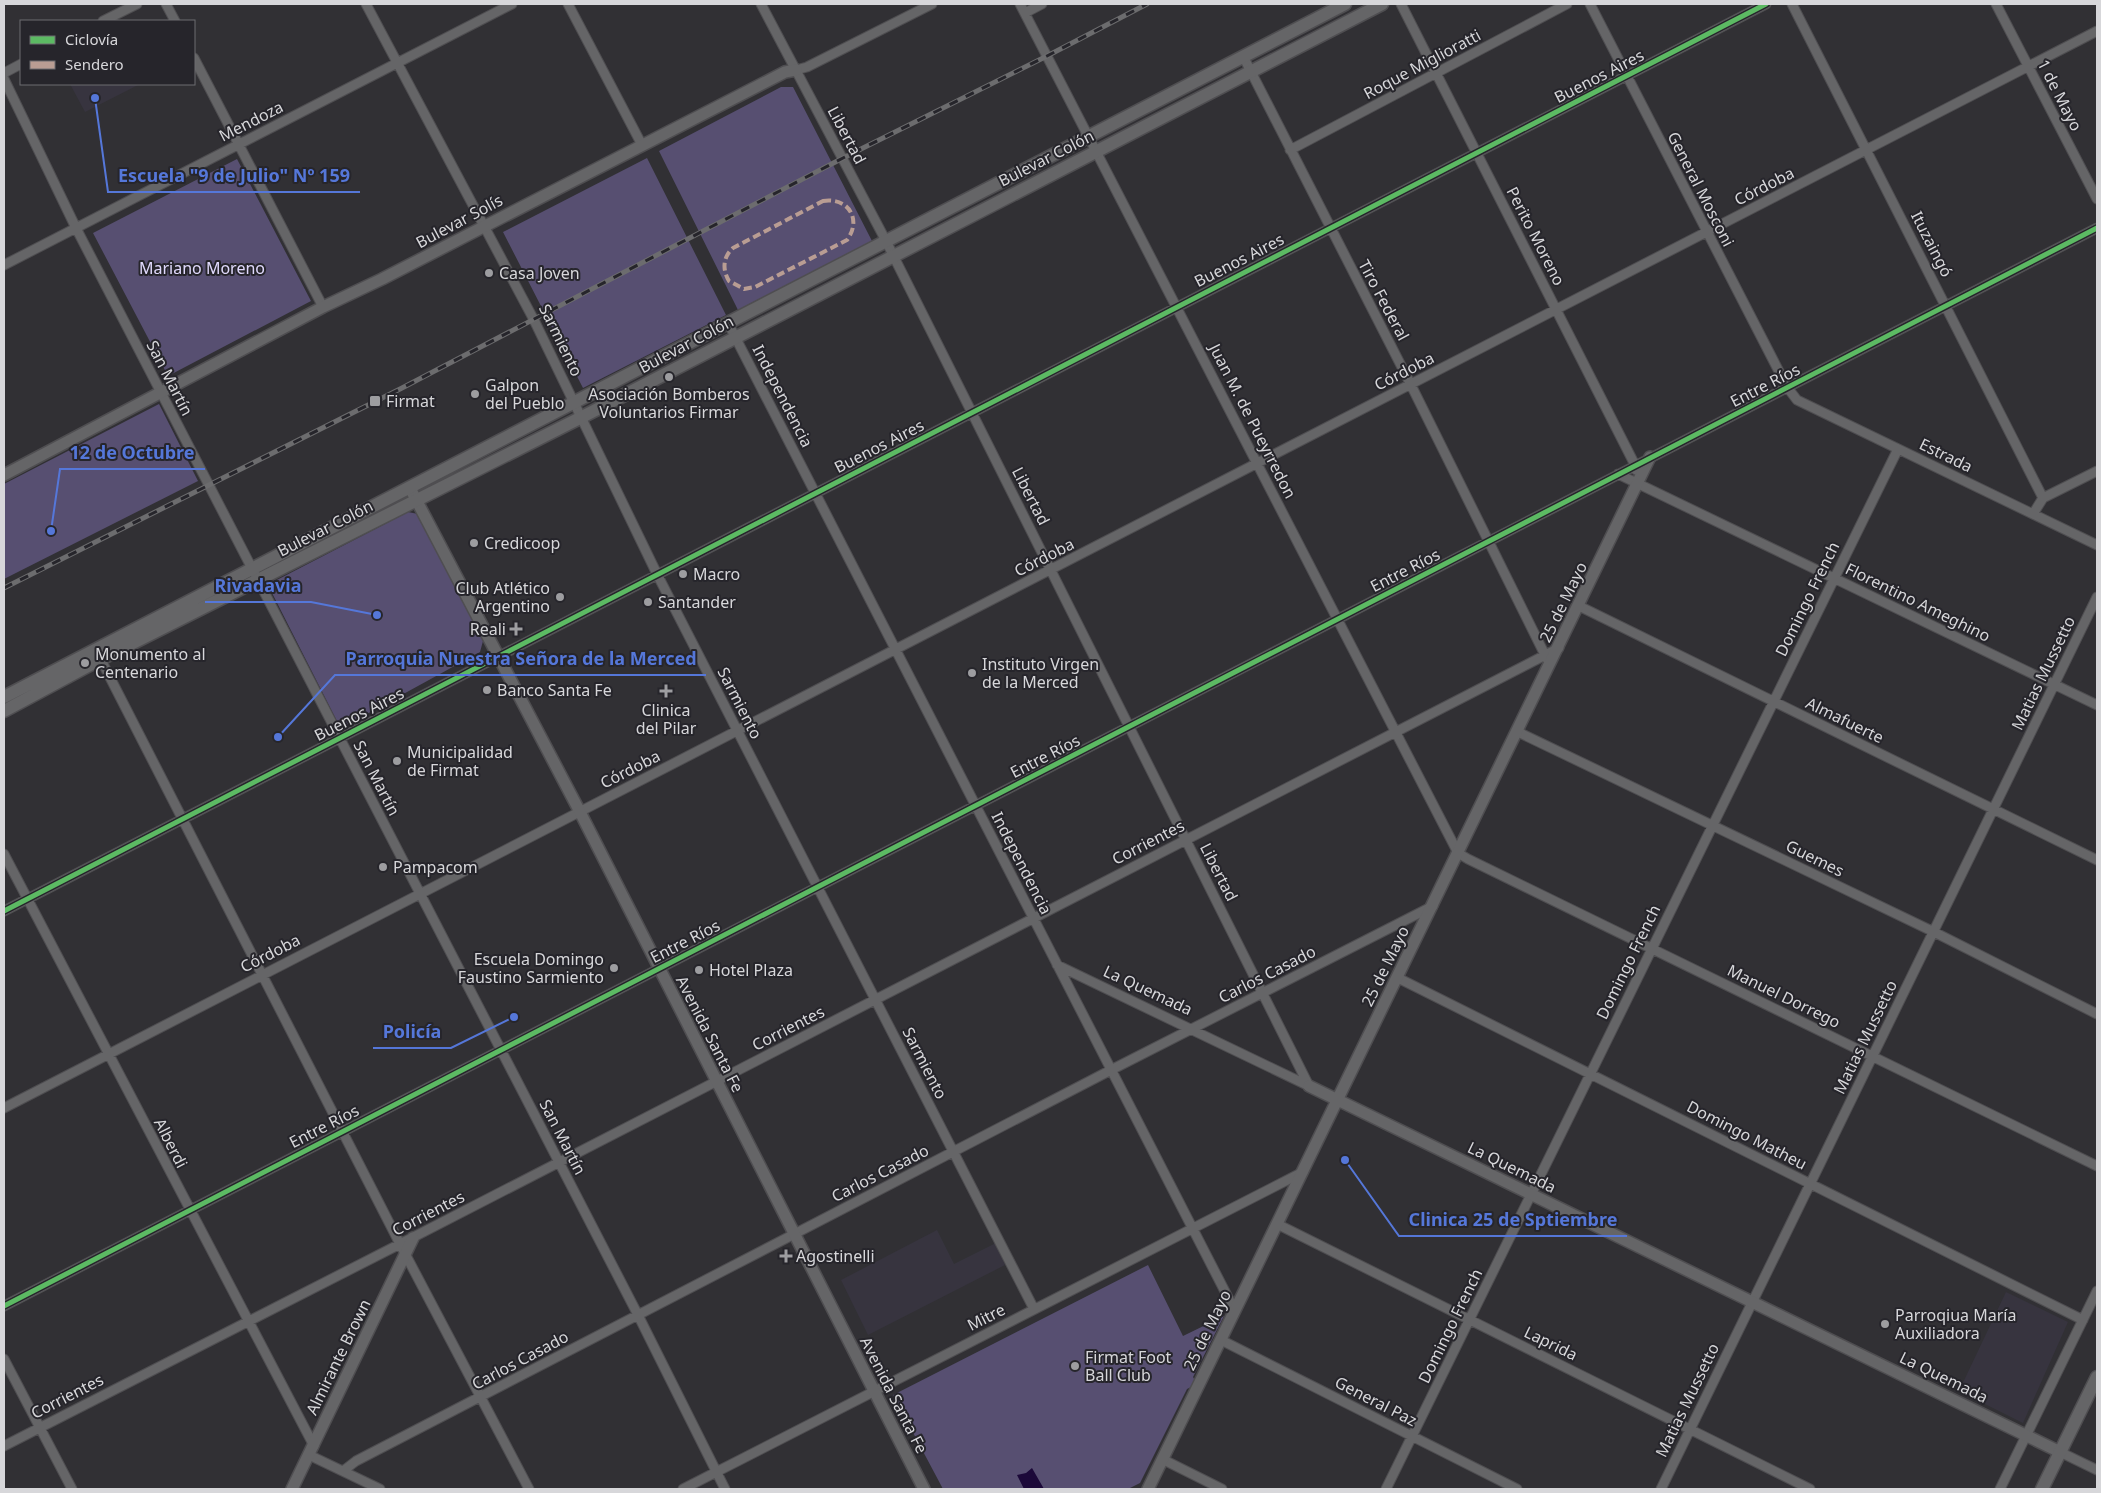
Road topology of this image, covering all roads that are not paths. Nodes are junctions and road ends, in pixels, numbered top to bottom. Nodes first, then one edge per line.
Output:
1 (137, 4) edge
2 (166, 4) edge
3 (366, 4) edge
4 (512, 4) edge
5 (568, 4) edge
6 (761, 4) edge
7 (932, 4) edge
8 (1020, 4) edge
9 (1042, 4) edge
10 (1344, 4) edge
11 (1382, 4) edge
12 (1401, 4) edge
13 (1567, 4) edge
14 (1590, 4) edge
15 (1766, 4) edge
16 (1792, 4) edge
17 (1996, 4) edge
18 (1025, 13) junction
19 (105, 20) edge
20 (174, 20) edge
21 (2097, 31) edge
22 (1243, 56) junction
23 (195, 60) edge
24 (396, 63) junction
25 (20, 65) edge
26 (2029, 66) junction
27 (796, 70) junction
28 (1250, 72) junction
29 (4, 73) edge
30 (1437, 73) junction
31 (1626, 76) junction
32 (4, 78) edge
33 (1088, 136) junction
34 (239, 144) junction
35 (642, 145) junction
36 (1290, 150) junction
37 (1867, 150) junction
38 (1095, 151) junction
39 (1477, 152) junction
40 (2097, 199) edge
41 (485, 226) junction
42 (76, 228) junction
43 (1330, 228) junction
44 (2097, 228) edge
45 (1706, 232) junction
46 (886, 241) junction
47 (892, 256) junction
48 (4, 265) edge
49 (1947, 306) junction
50 (323, 307) junction
51 (1176, 307) junction
52 (1557, 310) junction
53 (728, 322) junction
54 (735, 337) junction
55 (1411, 385) junction
56 (1787, 388) junction
57 (161, 392) junction
58 (575, 402) junction
59 (972, 412) junction
60 (582, 417) junction
61 (1898, 449) junction
62 (1650, 457) junction
63 (1258, 464) junction
64 (1636, 465) junction
65 (5, 471) edge
66 (2097, 471) edge
67 (1618, 474) junction
68 (1638, 483) junction
69 (410, 488) junction
70 (816, 493) junction
71 (2043, 498) junction
72 (416, 501) junction
73 (2033, 514) junction
74 (1488, 541) junction
75 (2097, 545) edge
76 (1051, 570) junction
77 (657, 574) junction
78 (254, 575) junction
79 (1834, 578) junction
80 (2097, 597) edge
81 (1579, 606) junction
82 (1338, 619) junction
83 (896, 650) junction
84 (99, 654) junction
85 (498, 656) junction
86 (1548, 660) junction
87 (2054, 685) junction
88 (4, 697) edge
89 (1774, 702) junction
90 (2097, 705) edge
91 (4, 711) edge
92 (1129, 726) junction
93 (738, 731) junction
94 (1396, 732) junction
95 (1518, 732) junction
96 (339, 738) junction
97 (976, 806) junction
98 (1993, 809) junction
99 (580, 812) junction
100 (183, 818) junction
101 (1713, 825) junction
102 (1186, 840) junction
103 (1458, 853) junction
104 (4, 854) edge
105 (2097, 860) edge
106 (818, 887) junction
107 (420, 894) junction
108 (27, 899) junction
109 (1433, 906) junction
110 (4, 911) edge
111 (1033, 918) junction
112 (1934, 932) junction
113 (1652, 948) junction
114 (1057, 965) junction
115 (659, 968) junction
116 (262, 974) junction
117 (1398, 978) junction
118 (1262, 993) junction
119 (876, 1000) junction
120 (2097, 1014) edge
121 (1192, 1029) junction
122 (500, 1050) junction
123 (108, 1055) junction
124 (1872, 1056) junction
125 (1111, 1070) junction
126 (1590, 1074) junction
127 (716, 1081) junction
128 (1309, 1086) junction
129 (1338, 1100) junction
130 (4, 1108) edge
131 (342, 1130) junction
132 (953, 1152) junction
133 (559, 1162) junction
134 (2097, 1166) edge
135 (1303, 1172) junction
136 (1810, 1183) junction
137 (1531, 1194) junction
138 (188, 1210) junction
139 (1277, 1224) junction
140 (1192, 1228) junction
141 (794, 1234) junction
142 (413, 1238) joint
143 (403, 1249) junction
144 (2097, 1291) edge
145 (1752, 1302) junction
146 (4, 1306) edge
147 (1034, 1309) junction
148 (1235, 1311) junction
149 (638, 1315) junction
150 (1469, 1320) junction
151 (2083, 1320) junction
152 (248, 1321) junction
153 (1221, 1340) junction
154 (4, 1359) edge
155 (2097, 1377) edge
156 (873, 1391) junction
157 (481, 1397) junction
158 (40, 1427) junction
159 (1690, 1429) junction
160 (1412, 1436) junction
161 (2027, 1436) junction
162 (4, 1446) edge
163 (311, 1450) junction
164 (2060, 1452) junction
165 (1162, 1460) junction
166 (2097, 1470) edge
167 (343, 1471) junction
168 (716, 1471) junction
169 (72, 1489) edge
170 (292, 1489) edge
171 (380, 1489) edge
172 (529, 1489) edge
173 (683, 1489) edge
174 (726, 1489) edge
175 (924, 1489) edge
176 (1148, 1489) edge
177 (1222, 1489) edge
178 (1386, 1489) edge
179 (1517, 1489) edge
180 (1660, 1489) edge
181 (1810, 1489) edge
182 (2000, 1489) edge
183 (2042, 1489) edge

1 - 19 street
2 - 20 street
3 - 24 street, Sarmiento
4 - 24 street, Mendoza
5 - 35 street
6 - 27 street, Libertad
7 - 27 street, Bulevar Solís
8 - 18 street, Juan M. de Pueyrredon
9 - 18 street
10 - 22 main road, Bulevar Colón
11 - 28 main road, Bulevar Colón
12 - 30 street, Perito Moreno
13 - 30 street, Roque Miglioratti
14 - 31 street, General Mosconi
15 - 31 street, Buenos Aires
16 - 37 street, Ituzaingó
17 - 26 street, 1 de Mayo
18 - 33 street, Juan M. de Pueyrredon
21 - 26 street, Córdoba
22 - 28 street, Tiro Federal
22 - 33 main road, Bulevar Colón
23 - 34 street
24 - 34 street, Mendoza
24 - 41 street, Sarmiento
25 - 29 street
26 - 37 street, Córdoba
26 - 40 street, 1 de Mayo
27 - 35 street, Bulevar Solís
27 - 46 street, Libertad
28 - 36 street, Tiro Federal
28 - 38 main road, Bulevar Colón
30 - 36 street, Roque Miglioratti
30 - 39 street, Perito Moreno
31 - 39 street, Buenos Aires
31 - 45 street, General Mosconi
32 - 42 street, San Martín
33 - 38 street, Juan M. de Pueyrredon
33 - 46 main road, Bulevar Colón
34 - 42 street, Mendoza
34 - 50 street
35 - 41 street, Bulevar Solís
36 - 43 street, Tiro Federal
37 - 45 street, Córdoba
37 - 49 street, Ituzaingó
38 - 47 main road, Bulevar Colón
38 - 51 street, Juan M. de Pueyrredon
39 - 43 street, Buenos Aires
39 - 52 street, Perito Moreno
41 - 50 street, Bulevar Solís
41 - 58 street, Sarmiento
42 - 48 street, Mendoza
42 - 57 street, San Martín
43 - 51 street, Buenos Aires
43 - 55 street, Tiro Federal
44 - 49 street, Entre Ríos
45 - 52 street, Córdoba
45 - 56 street, General Mosconi
46 - 47 street, Libertad
46 - 53 main road, Bulevar Colón
47 - 54 main road, Bulevar Colón
47 - 59 street, Libertad
49 - 56 street, Entre Ríos
49 - 71 street, Ituzaingó
50 - 57 street, Bulevar Solís
51 - 59 street, Buenos Aires
51 - 63 street, Juan M. de Pueyrredon
52 - 55 street, Córdoba
52 - 64 street, Perito Moreno
53 - 54 street, Independencia
53 - 58 main road, Bulevar Colón
54 - 60 main road, Bulevar Colón
54 - 70 street, Independencia
55 - 63 street, Córdoba
55 - 74 street, Tiro Federal
56 - 61 street, Estrada
56 - 62 street, Entre Ríos
57 - 65 street, Bulevar Solís
57 - 78 street, San Martín
58 - 60 street, Sarmiento
58 - 69 main road, Bulevar Colón
59 - 70 street, Buenos Aires
59 - 76 street, Libertad
60 - 72 main road, Bulevar Colón
60 - 77 street, Sarmiento
61 - 73 street, Estrada
61 - 79 street, Domingo French
62 - 64 street, Entre Ríos
62 - 68 street, 25 de Mayo
63 - 76 street, Córdoba
63 - 82 street, Juan M. de Pueyrredon
64 - 67 street, Entre Ríos
64 - 68 street, Perito Moreno
66 - 71 street
67 - 68 street, Florentino Ameghino
67 - 74 street, Entre Ríos
68 - 79 street, Florentino Ameghino
68 - 81 street, 25 de Mayo
69 - 72 street, Avenida Santa Fe
69 - 78 main road, Bulevar Colón
70 - 77 street, Buenos Aires
70 - 83 street, Independencia
71 - 73 street
72 - 78 main road, Bulevar Colón
72 - 85 street, Avenida Santa Fe
73 - 75 street, Estrada
74 - 82 street, Entre Ríos
74 - 86 street, Tiro Federal
76 - 83 street, Córdoba
76 - 92 street, Libertad
77 - 85 street, Buenos Aires
77 - 93 street, Sarmiento
78 - 84 main road, Bulevar Colón
78 - 96 street, San Martín
79 - 87 street, Florentino Ameghino
79 - 89 street, Domingo French
80 - 87 street, Matias Mussetto
81 - 86 street, 25 de Mayo
81 - 89 street, Almafuerte
82 - 92 street, Entre Ríos
82 - 94 street, Juan M. de Pueyrredon
83 - 93 street, Córdoba
83 - 97 street, Independencia
84 - 88 main road, Bulevar Colón
84 - 91 main road, Bulevar Colón
84 - 100 street
85 - 96 street, Buenos Aires
85 - 99 street, Avenida Santa Fe
86 - 94 street, Corrientes
86 - 95 street, 25 de Mayo
87 - 90 street, Florentino Ameghino
87 - 98 street, Matias Mussetto
89 - 98 street, Almafuerte
89 - 101 street, Domingo French
92 - 97 street, Entre Ríos
92 - 102 street, Libertad
93 - 99 street, Córdoba
93 - 106 street, Sarmiento
94 - 102 street, Corrientes
94 - 103 street, Juan M. de Pueyrredon
95 - 101 street, Guemes
95 - 103 street, 25 de Mayo
96 - 100 street, Buenos Aires
96 - 107 street, San Martín
97 - 106 street, Entre Ríos
97 - 111 street, Independencia
98 - 105 street, Almafuerte
98 - 112 street, Matias Mussetto
99 - 107 street, Córdoba
99 - 115 street, Avenida Santa Fe
100 - 108 street, Buenos Aires
100 - 116 street
101 - 112 street, Guemes
101 - 113 street, Domingo French
102 - 111 street, Corrientes
102 - 118 street, Libertad
103 - 109 street, 25 de Mayo
103 - 113 street, Manuel Dorrego
104 - 108 street, Alberdi
106 - 115 street, Entre Ríos
106 - 119 street, Sarmiento
107 - 116 street, Córdoba
107 - 122 street, San Martín
108 - 110 street, Buenos Aires
108 - 123 street, Alberdi
109 - 117 street, 25 de Mayo
109 - 118 street, Carlos Casado
111 - 114 street, Independencia
111 - 119 street, Corrientes
112 - 120 street, Guemes
112 - 124 street, Matias Mussetto
113 - 124 street, Manuel Dorrego
113 - 126 street, Domingo French
114 - 121 street, La Quemada
114 - 125 street, Independencia
115 - 122 street, Entre Ríos
115 - 127 street, Avenida Santa Fe
116 - 123 street, Córdoba
116 - 131 street
117 - 126 street, Domingo Matheu
117 - 129 street, 25 de Mayo
118 - 121 street, Carlos Casado
118 - 128 street, Libertad
119 - 127 street, Corrientes
119 - 132 street, Sarmiento
121 - 125 street, Carlos Casado
121 - 128 street, La Quemada
122 - 131 street, Entre Ríos
122 - 133 street, San Martín
123 - 130 street, Córdoba
123 - 138 street, Alberdi
124 - 134 street, Manuel Dorrego
124 - 136 street, Matias Mussetto
125 - 132 street, Carlos Casado
125 - 140 street, Independencia
126 - 136 street, Domingo Matheu
126 - 137 street, Domingo French
127 - 133 street, Corrientes
127 - 141 street, Avenida Santa Fe
128 - 129 street, La Quemada
129 - 135 street, 25 de Mayo
129 - 137 street, La Quemada
131 - 138 street, Entre Ríos
131 - 143 street
132 - 141 street, Carlos Casado
132 - 147 street, Sarmiento
133 - 142 street, Corrientes
133 - 149 street, San Martín
135 - 139 street, 25 de Mayo
135 - 140 street, Mitre
136 - 145 street, Matias Mussetto
136 - 151 street, Domingo Matheu
137 - 145 street, La Quemada
137 - 150 street, Domingo French
138 - 146 street, Entre Ríos
138 - 152 street, Alberdi
139 - 148 street, 25 de Mayo
139 - 150 street, Laprida
140 - 147 street, Mitre
140 - 148 street, Independencia
141 - 149 street, Carlos Casado
141 - 156 street, Avenida Santa Fe
142 - 143 street, Almirante Brown
143 - 152 street, Corrientes
143 - 157 street
143 - 163 street, Almirante Brown
144 - 151 street
145 - 159 street, Matias Mussetto
145 - 161 street, La Quemada
147 - 156 street, Mitre
148 - 153 street, 25 de Mayo
149 - 157 street, Carlos Casado
149 - 168 street, San Martín
150 - 159 street, Laprida
150 - 160 street, Domingo French
151 - 161 street
152 - 158 street, Corrientes
152 - 163 street, Alberdi
153 - 160 street, General Paz
153 - 165 street, 25 de Mayo
154 - 158 street
155 - 164 main road
156 - 168 street, Mitre
156 - 175 street, Avenida Santa Fe
157 - 167 street, Carlos Casado
157 - 172 street
158 - 162 street, Corrientes
158 - 169 street
159 - 180 street, Matias Mussetto
159 - 181 street, Laprida
160 - 178 street, Domingo French
160 - 179 street, General Paz
161 - 164 street, La Quemada
161 - 182 street
163 - 167 street
163 - 170 street, Almirante Brown
164 - 166 street
164 - 183 main road
165 - 176 street, 25 de Mayo
165 - 177 street
167 - 171 street
168 - 173 street, Mitre
168 - 174 street, San Martín

